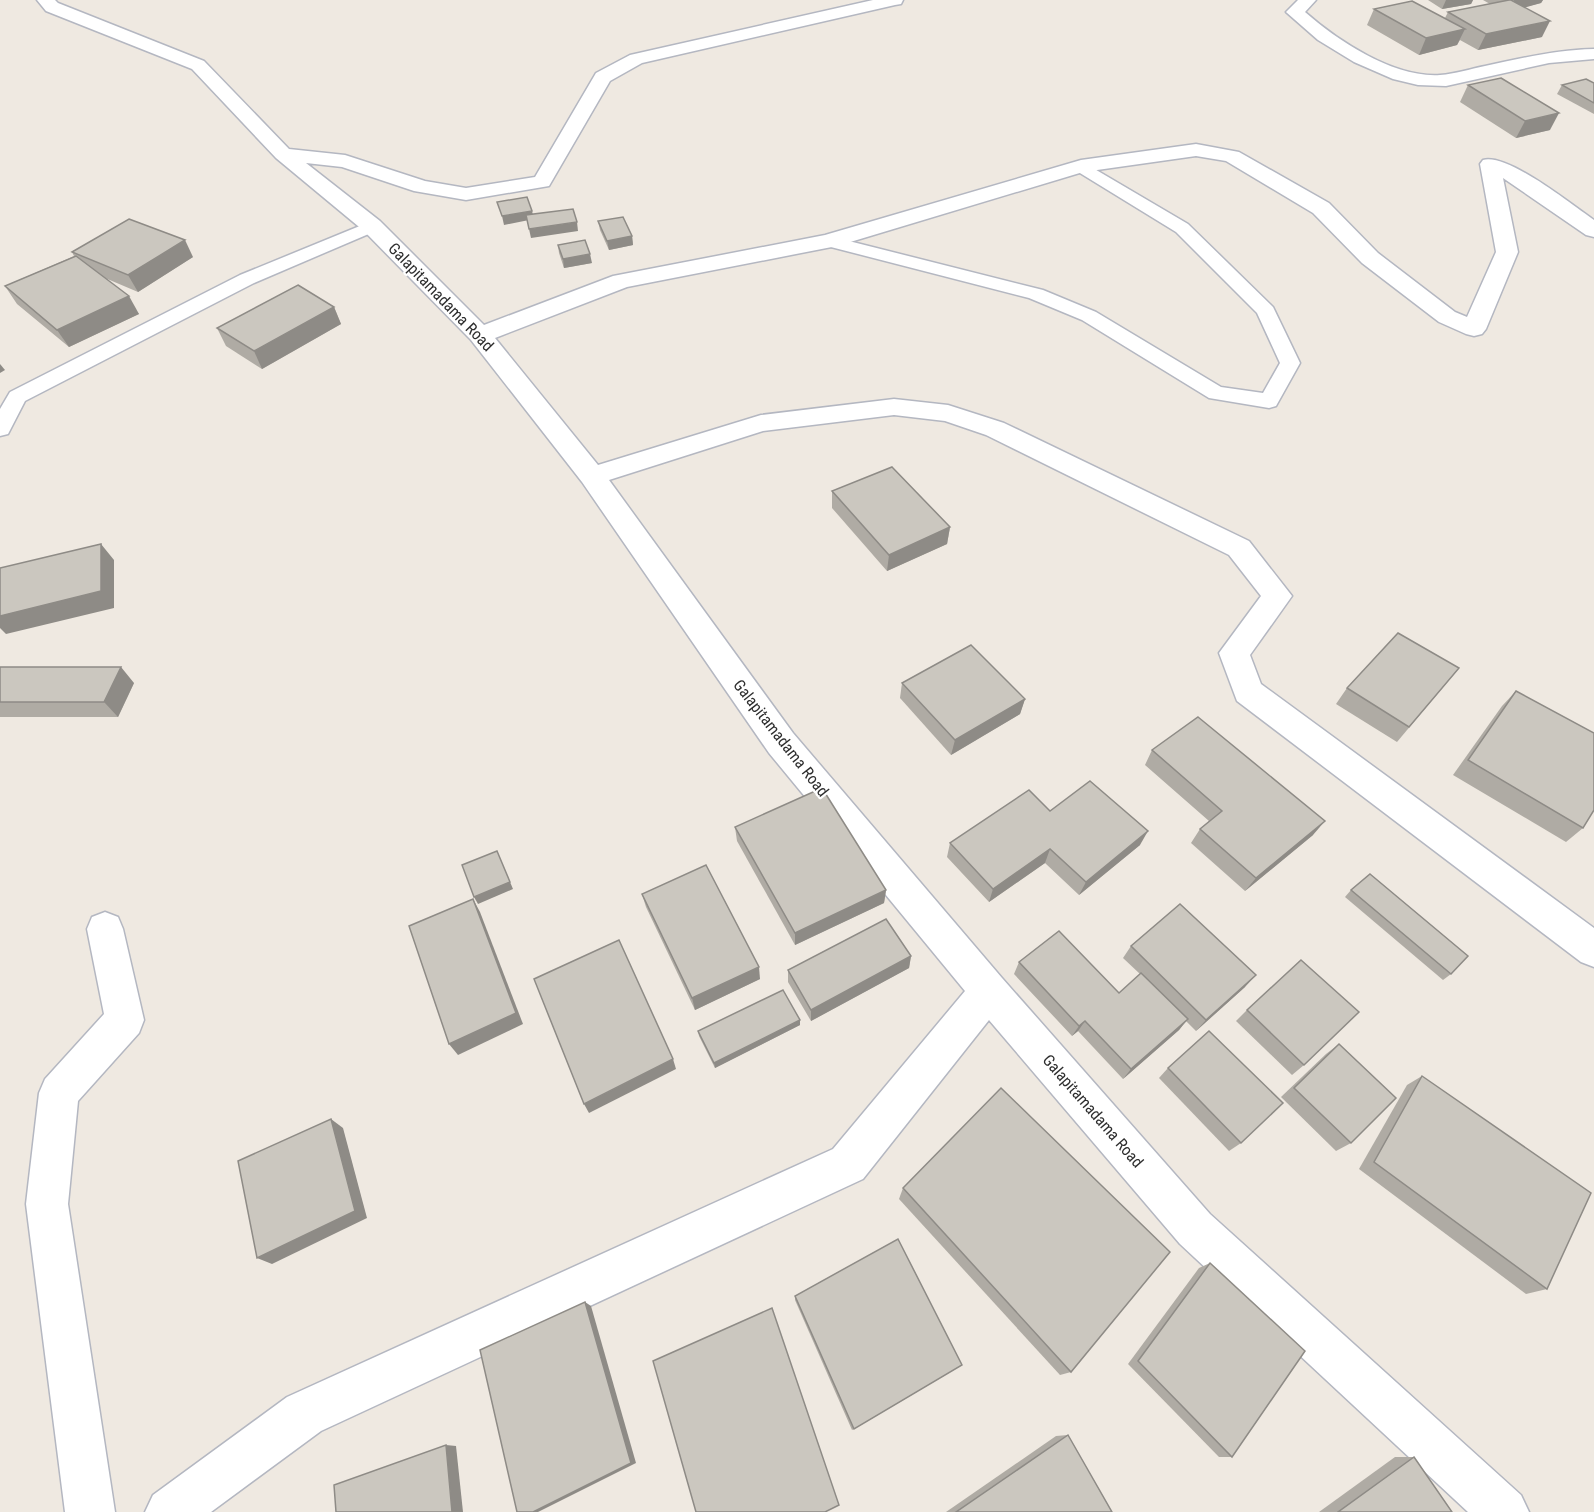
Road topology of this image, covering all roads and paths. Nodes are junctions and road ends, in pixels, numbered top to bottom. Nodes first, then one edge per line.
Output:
1 (45, 0) edge
2 (895, 0) edge
3 (1277, 0) edge
4 (1308, 0) edge
5 (1294, 12) junction
6 (1594, 54) edge
7 (283, 154) junction
8 (1081, 166) junction
9 (372, 226) junction
10 (1594, 230) edge
11 (829, 241) junction
12 (480, 335) junction
13 (0, 429) edge
14 (592, 476) junction
15 (105, 929) dead end
16 (1594, 950) edge
17 (989, 991) junction
18 (90, 1512) edge
19 (170, 1512) edge
20 (1504, 1512) edge

1 - 7 street, Galapitamadama Road
2 - 7 street
3 - 5 street
4 - 5 street
5 - 6 street
7 - 9 street, Galapitamadama Road
8 - 10 street
8 - 11 street
8 - 11 lane
9 - 12 street, Galapitamadama Road
9 - 13 lane
11 - 12 street
12 - 14 street, Galapitamadama Road
14 - 16 street
14 - 17 street, Galapitamadama Road
15 - 18 street
17 - 19 street
17 - 20 street, Galapitamadama Road

